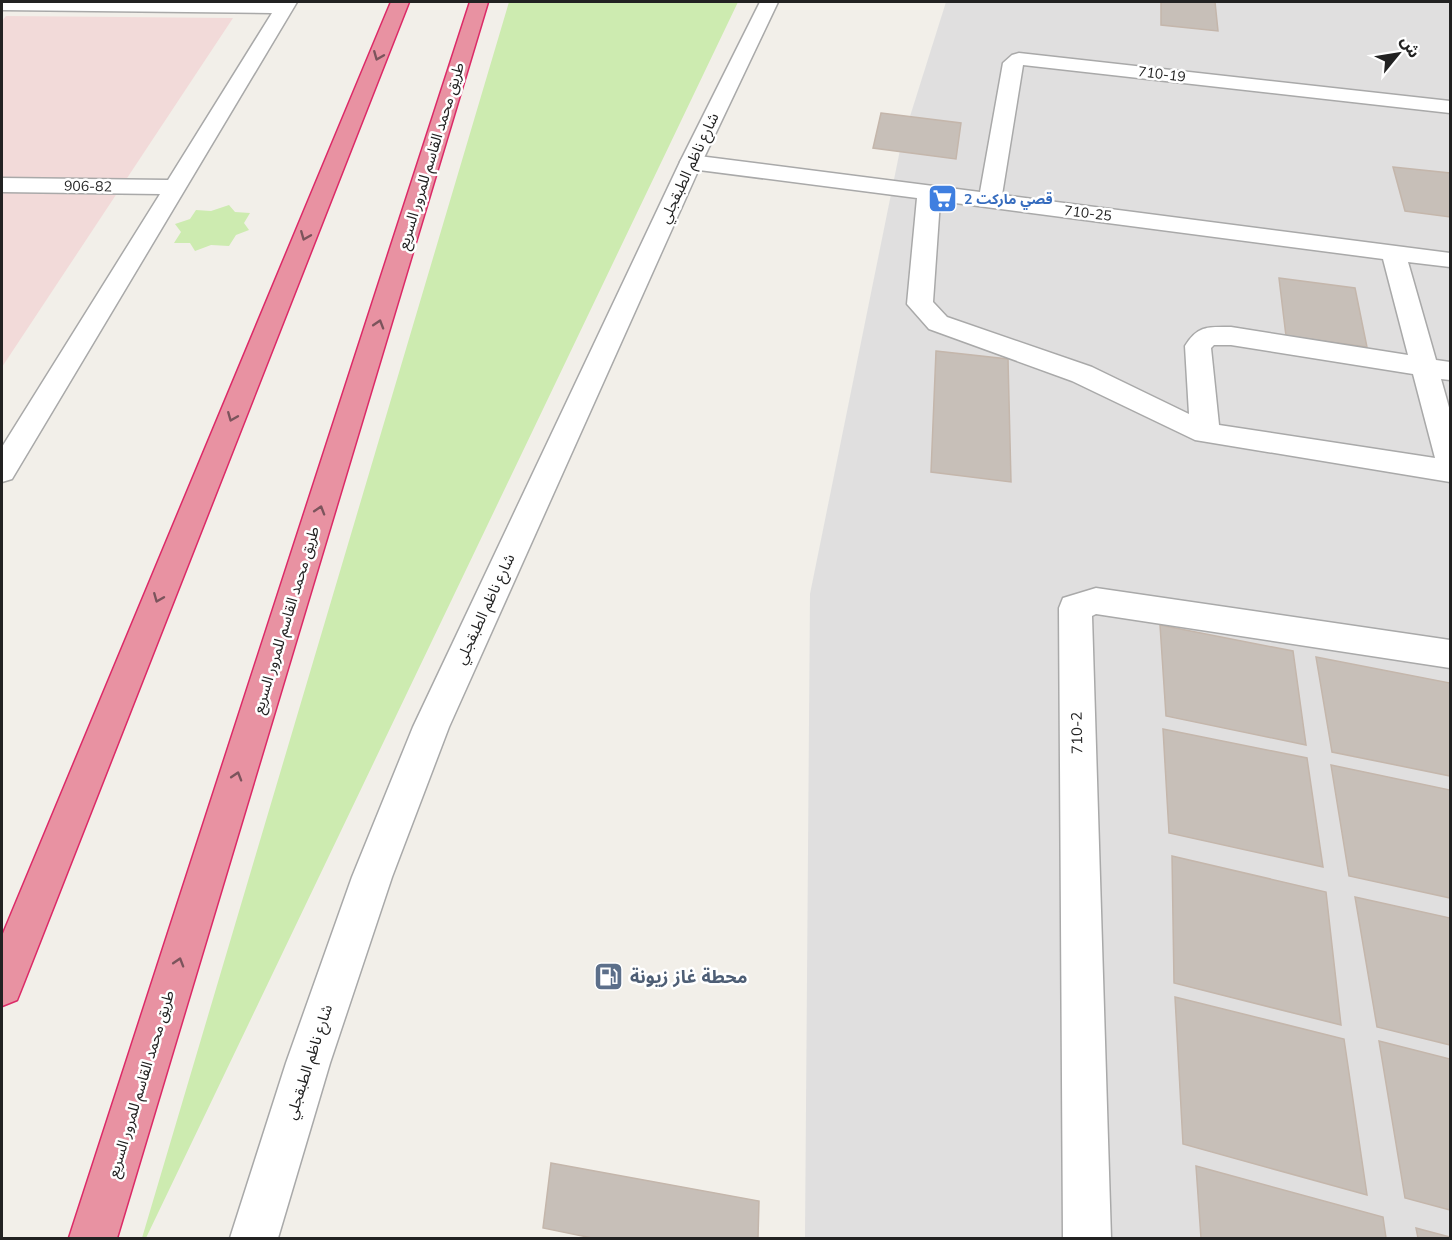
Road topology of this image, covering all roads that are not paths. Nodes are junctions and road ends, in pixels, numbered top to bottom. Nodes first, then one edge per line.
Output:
1 (400, 2) edge
2 (479, 2) edge
3 (769, 2) edge
4 (2, 5) edge
5 (286, 5) edge
6 (1450, 107) edge
7 (691, 162) junction
8 (2, 185) edge
9 (174, 187) junction
10 (929, 192) junction
11 (990, 200) junction
12 (1393, 252) junction
13 (1450, 260) edge
14 (1438, 369) edge
15 (2, 424) edge
16 (30, 424) junction
17 (1205, 433) junction
18 (1450, 461) edge
19 (2, 471) edge
20 (1450, 471) edge
21 (1450, 654) edge
22 (2, 985) edge
23 (93, 1239) edge
24 (254, 1239) edge
25 (1087, 1239) edge

1 -> 22 highway
23 -> 2 highway, طريق محمد القاسم للمرور السريع
3 - 7 street, شارع ناظم الطبقجلي
4 - 5 street
5 - 9 street
6 - 11 street, 710-19
7 - 10 street, 710-25
7 - 24 street, شارع ناظم الطبقجلي
8 - 9 street, 906-82
9 - 16 street
10 - 11 street, 710-25
10 - 17 street
11 - 12 street, 710-25
12 - 13 street, 710-25
12 - 14 street
14 - 17 street
14 - 18 street
15 - 16 street
16 - 19 street
17 - 20 street
21 - 25 street, 710-2

